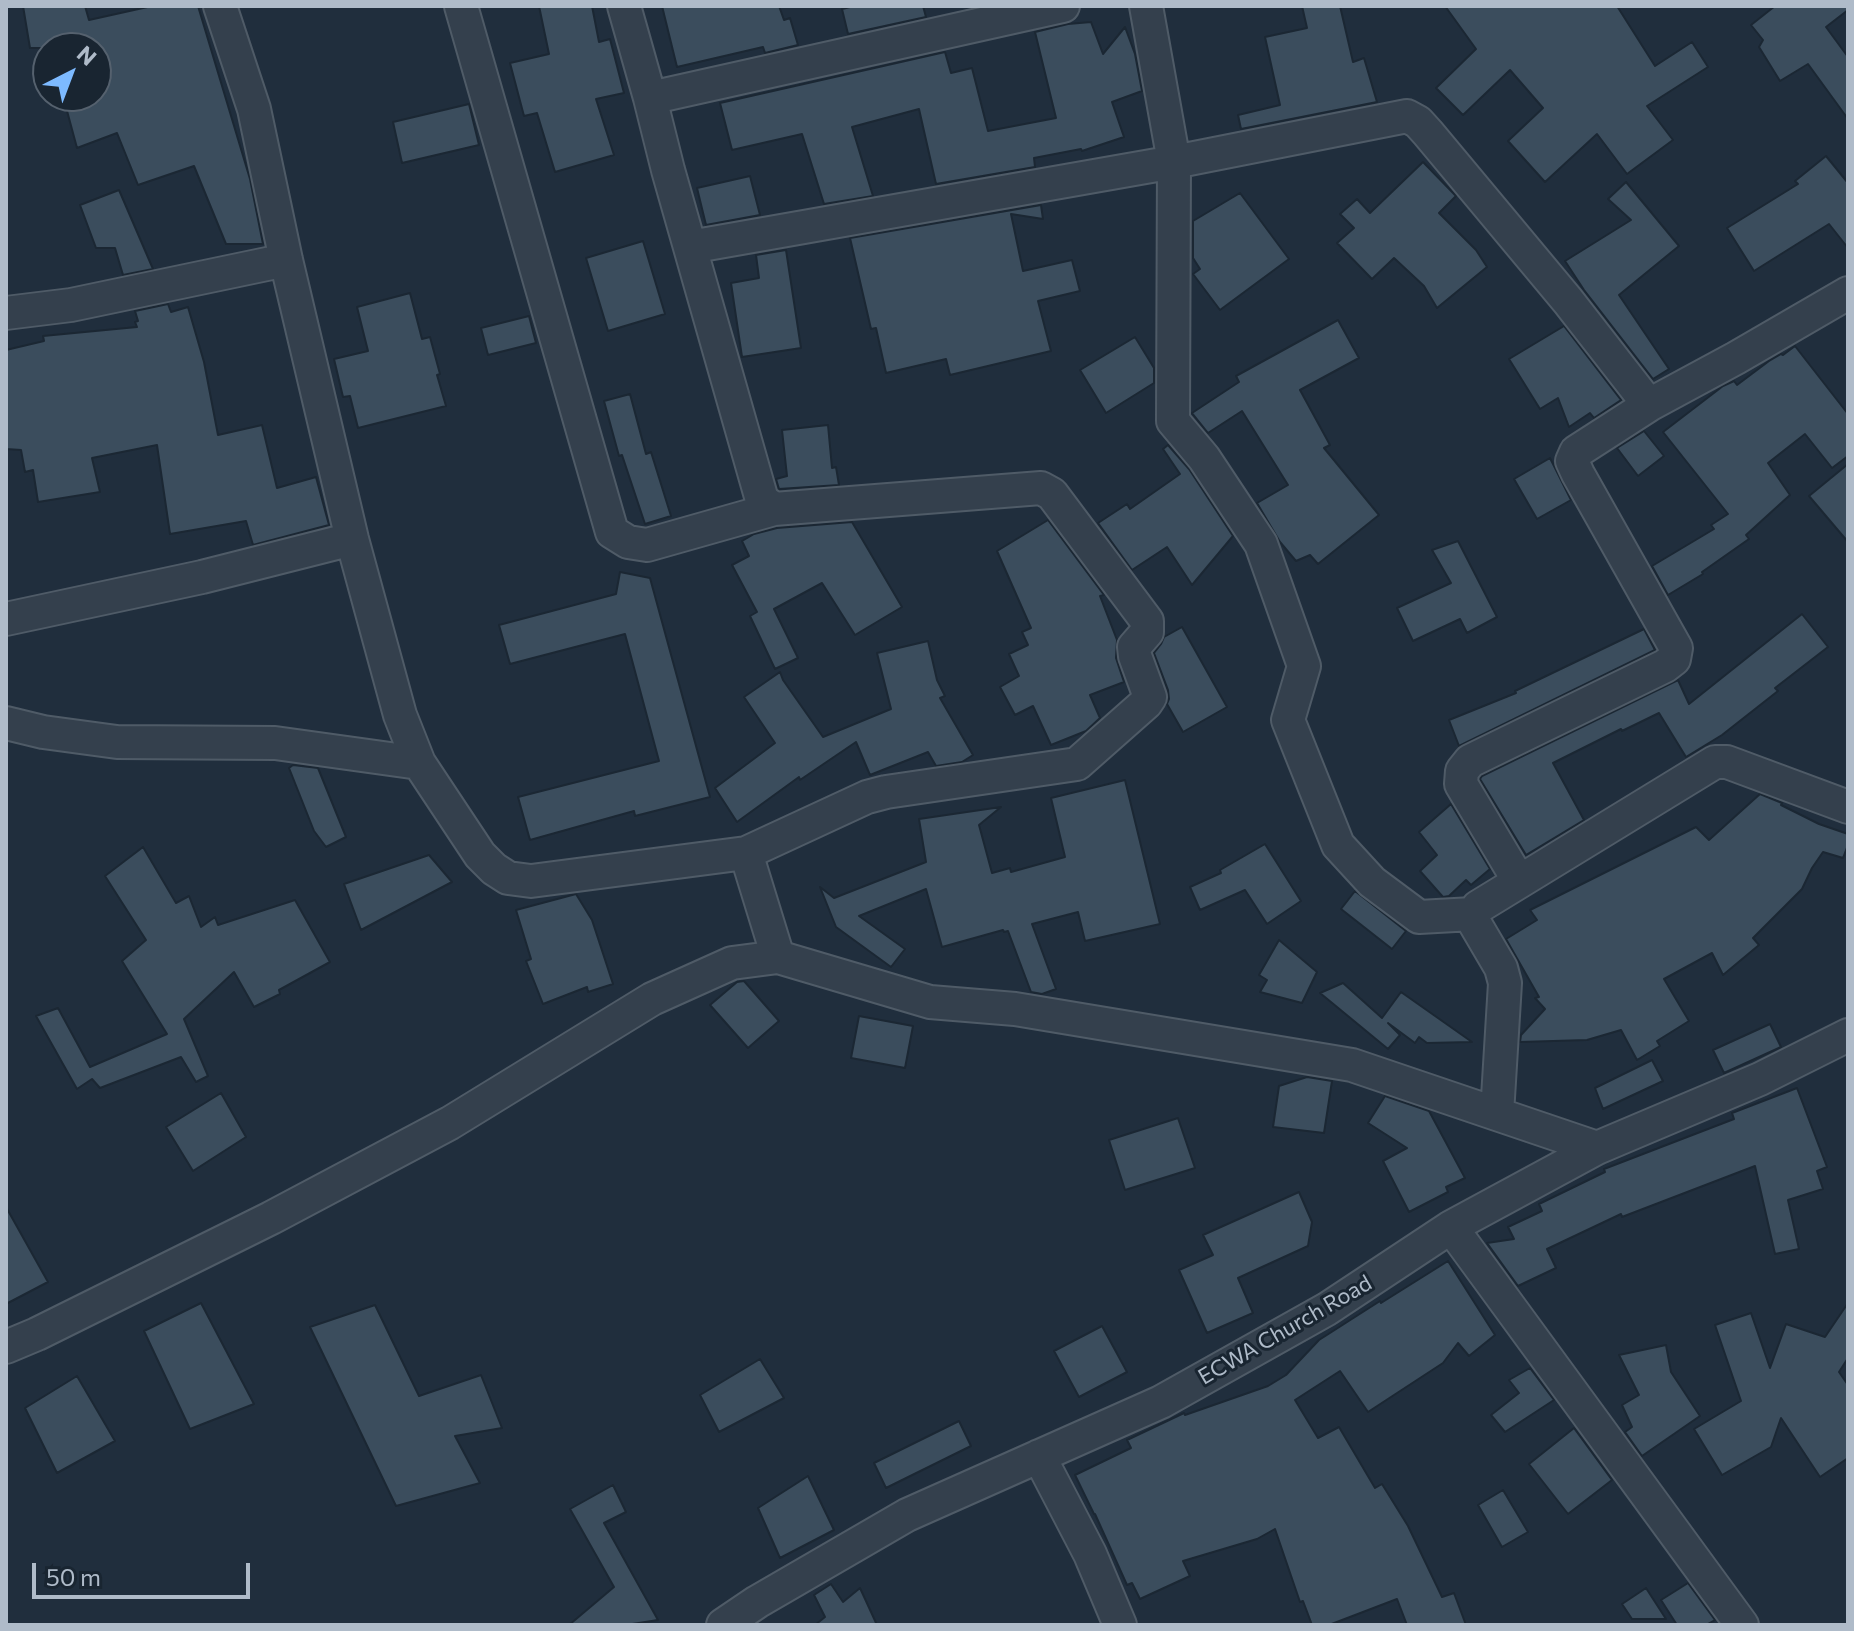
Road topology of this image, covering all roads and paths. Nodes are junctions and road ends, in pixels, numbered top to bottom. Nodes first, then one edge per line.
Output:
1 (220, 6) edge
2 (461, 6) edge
3 (624, 6) edge
4 (1063, 6) edge
5 (1146, 6) edge
6 (650, 98) junction
7 (1174, 162) junction
8 (690, 247) junction
9 (286, 260) junction
10 (1848, 293) edge
11 (6, 313) edge
12 (1649, 405) junction
13 (774, 509) junction
14 (352, 539) junction
15 (6, 619) edge
16 (6, 723) edge
17 (419, 763) junction
18 (1848, 807) edge
19 (746, 853) junction
20 (1519, 881) junction
21 (1473, 914) junction
22 (778, 957) junction
23 (1848, 1035) edge
24 (1497, 1114) junction
25 (1597, 1148) junction
26 (1451, 1227) junction
27 (6, 1347) edge
28 (1039, 1456) junction
29 (723, 1625) edge
30 (1120, 1625) edge
31 (1742, 1625) edge

1 - 9 street
2 - 13 street
3 - 6 street
4 - 6 street
5 - 7 street
6 - 8 street
7 - 8 street
7 - 12 street
7 - 21 street
8 - 13 street
9 - 11 street
9 - 14 street
10 - 12 street
12 - 20 street
13 - 19 street
14 - 15 street
14 - 17 street
16 - 17 street
17 - 19 street
18 - 20 street
19 - 22 street
20 - 21 street
21 - 24 street
22 - 24 street
22 - 27 street
23 - 25 street, ECWA Church Road
24 - 25 street
25 - 26 street, ECWA Church Road
26 - 28 street, ECWA Church Road
26 - 31 street
28 - 29 street, ECWA Church Road
28 - 30 street

